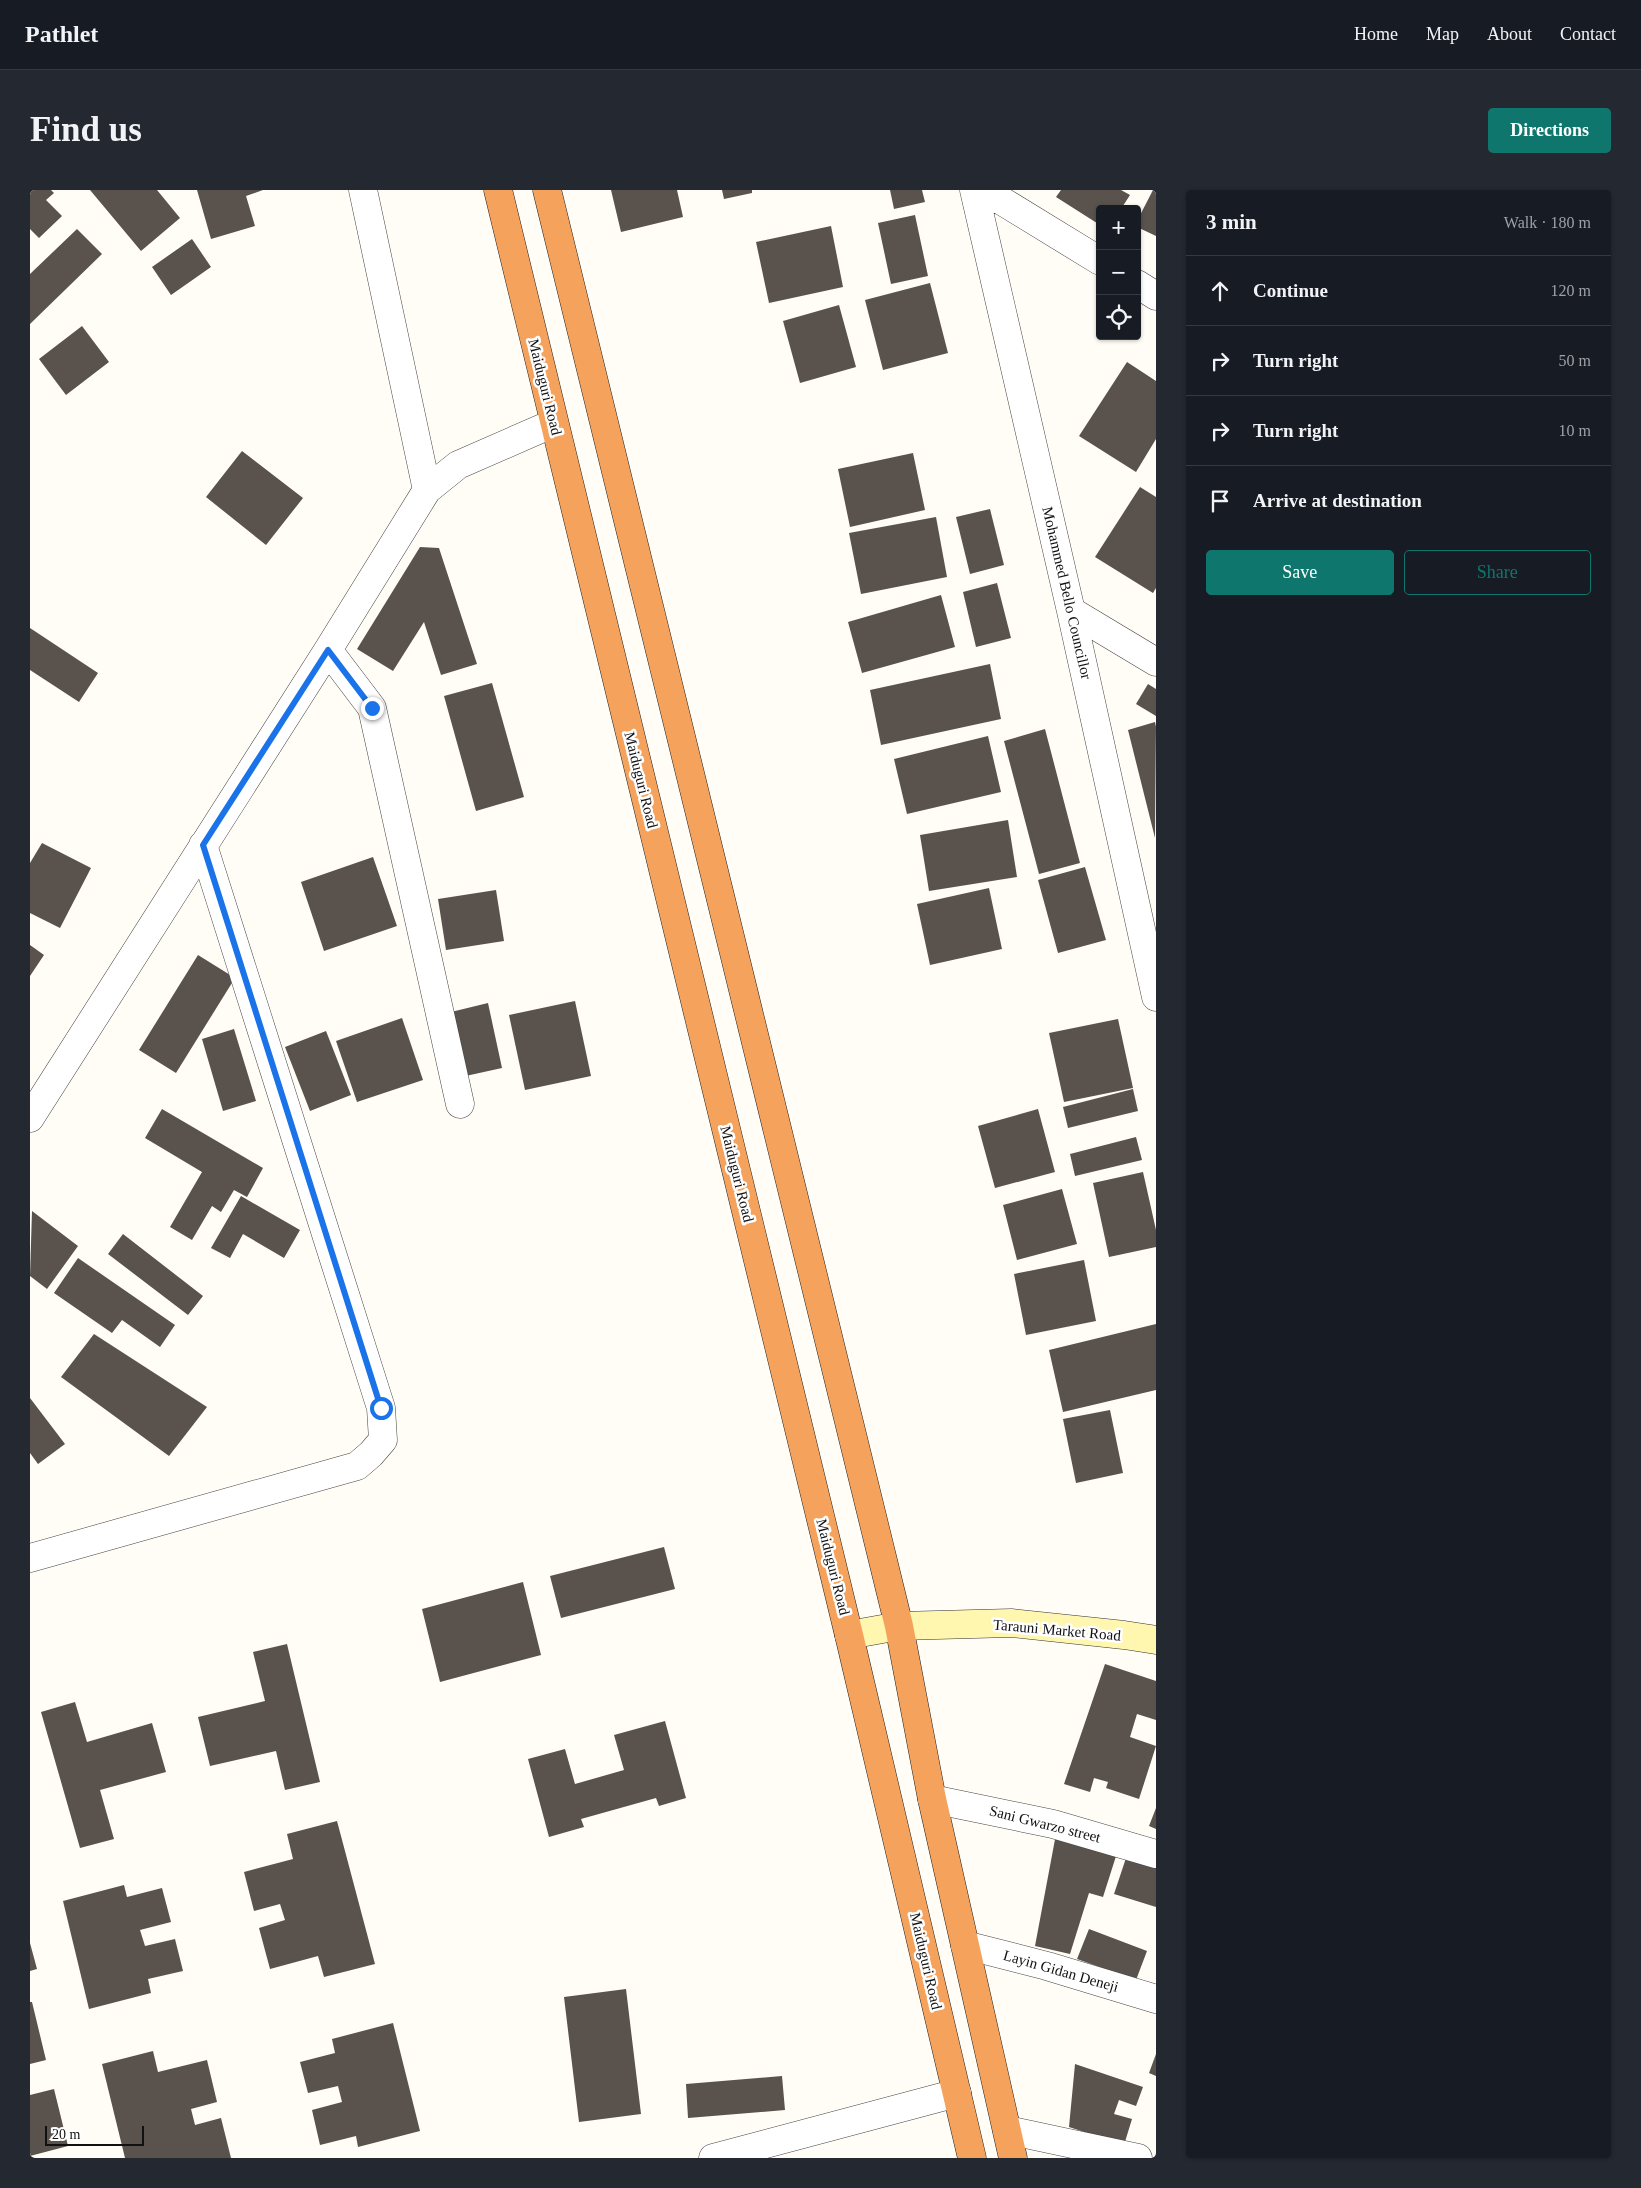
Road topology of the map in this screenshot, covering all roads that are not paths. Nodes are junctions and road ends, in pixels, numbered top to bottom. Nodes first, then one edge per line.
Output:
1 (363, 190) edge
2 (498, 190) edge
3 (547, 190) edge
4 (974, 190) edge
5 (984, 190) edge
6 (1096, 259) edge
7 (1141, 287) edge
8 (1156, 296) edge
9 (554, 423) junction
10 (427, 490) junction
11 (1072, 611) junction
12 (328, 650) junction
13 (1156, 662) edge
14 (203, 845) junction
15 (1156, 997) edge
16 (460, 1104) dead end
17 (30, 1118) edge
18 (30, 1558) edge
19 (898, 1626) junction
20 (849, 1635) junction
21 (1156, 1640) edge
22 (932, 1799) junction
23 (1156, 1854) edge
24 (965, 1945) junction
25 (1156, 1998) edge
26 (957, 2093) junction
27 (1007, 2130) junction
28 (713, 2158) edge
29 (972, 2158) edge
30 (1013, 2158) edge
31 (1138, 2158) edge

1 - 10 street
2 - 9 highway, Maiduguri Road
3 - 19 highway
4 - 11 street, Mohammed Bello Councillor
5 - 6 street
7 - 8 street
9 - 10 street
9 - 20 highway, Maiduguri Road
10 - 12 street
11 - 13 street
11 - 15 street, Mohammed Bello Councillor
12 - 14 street
12 - 16 street
14 - 17 street
14 - 18 street
19 - 20 street, Tarauni Market Road
19 - 21 street, Tarauni Market Road
19 - 22 highway
20 - 26 highway, Maiduguri Road
22 - 23 street, Sani Gwarzo street
22 - 24 highway
24 - 25 street, Layin Gidan Deneji
24 - 27 highway
26 - 28 street
26 - 29 highway, Maiduguri Road
27 - 30 highway
27 - 31 street

